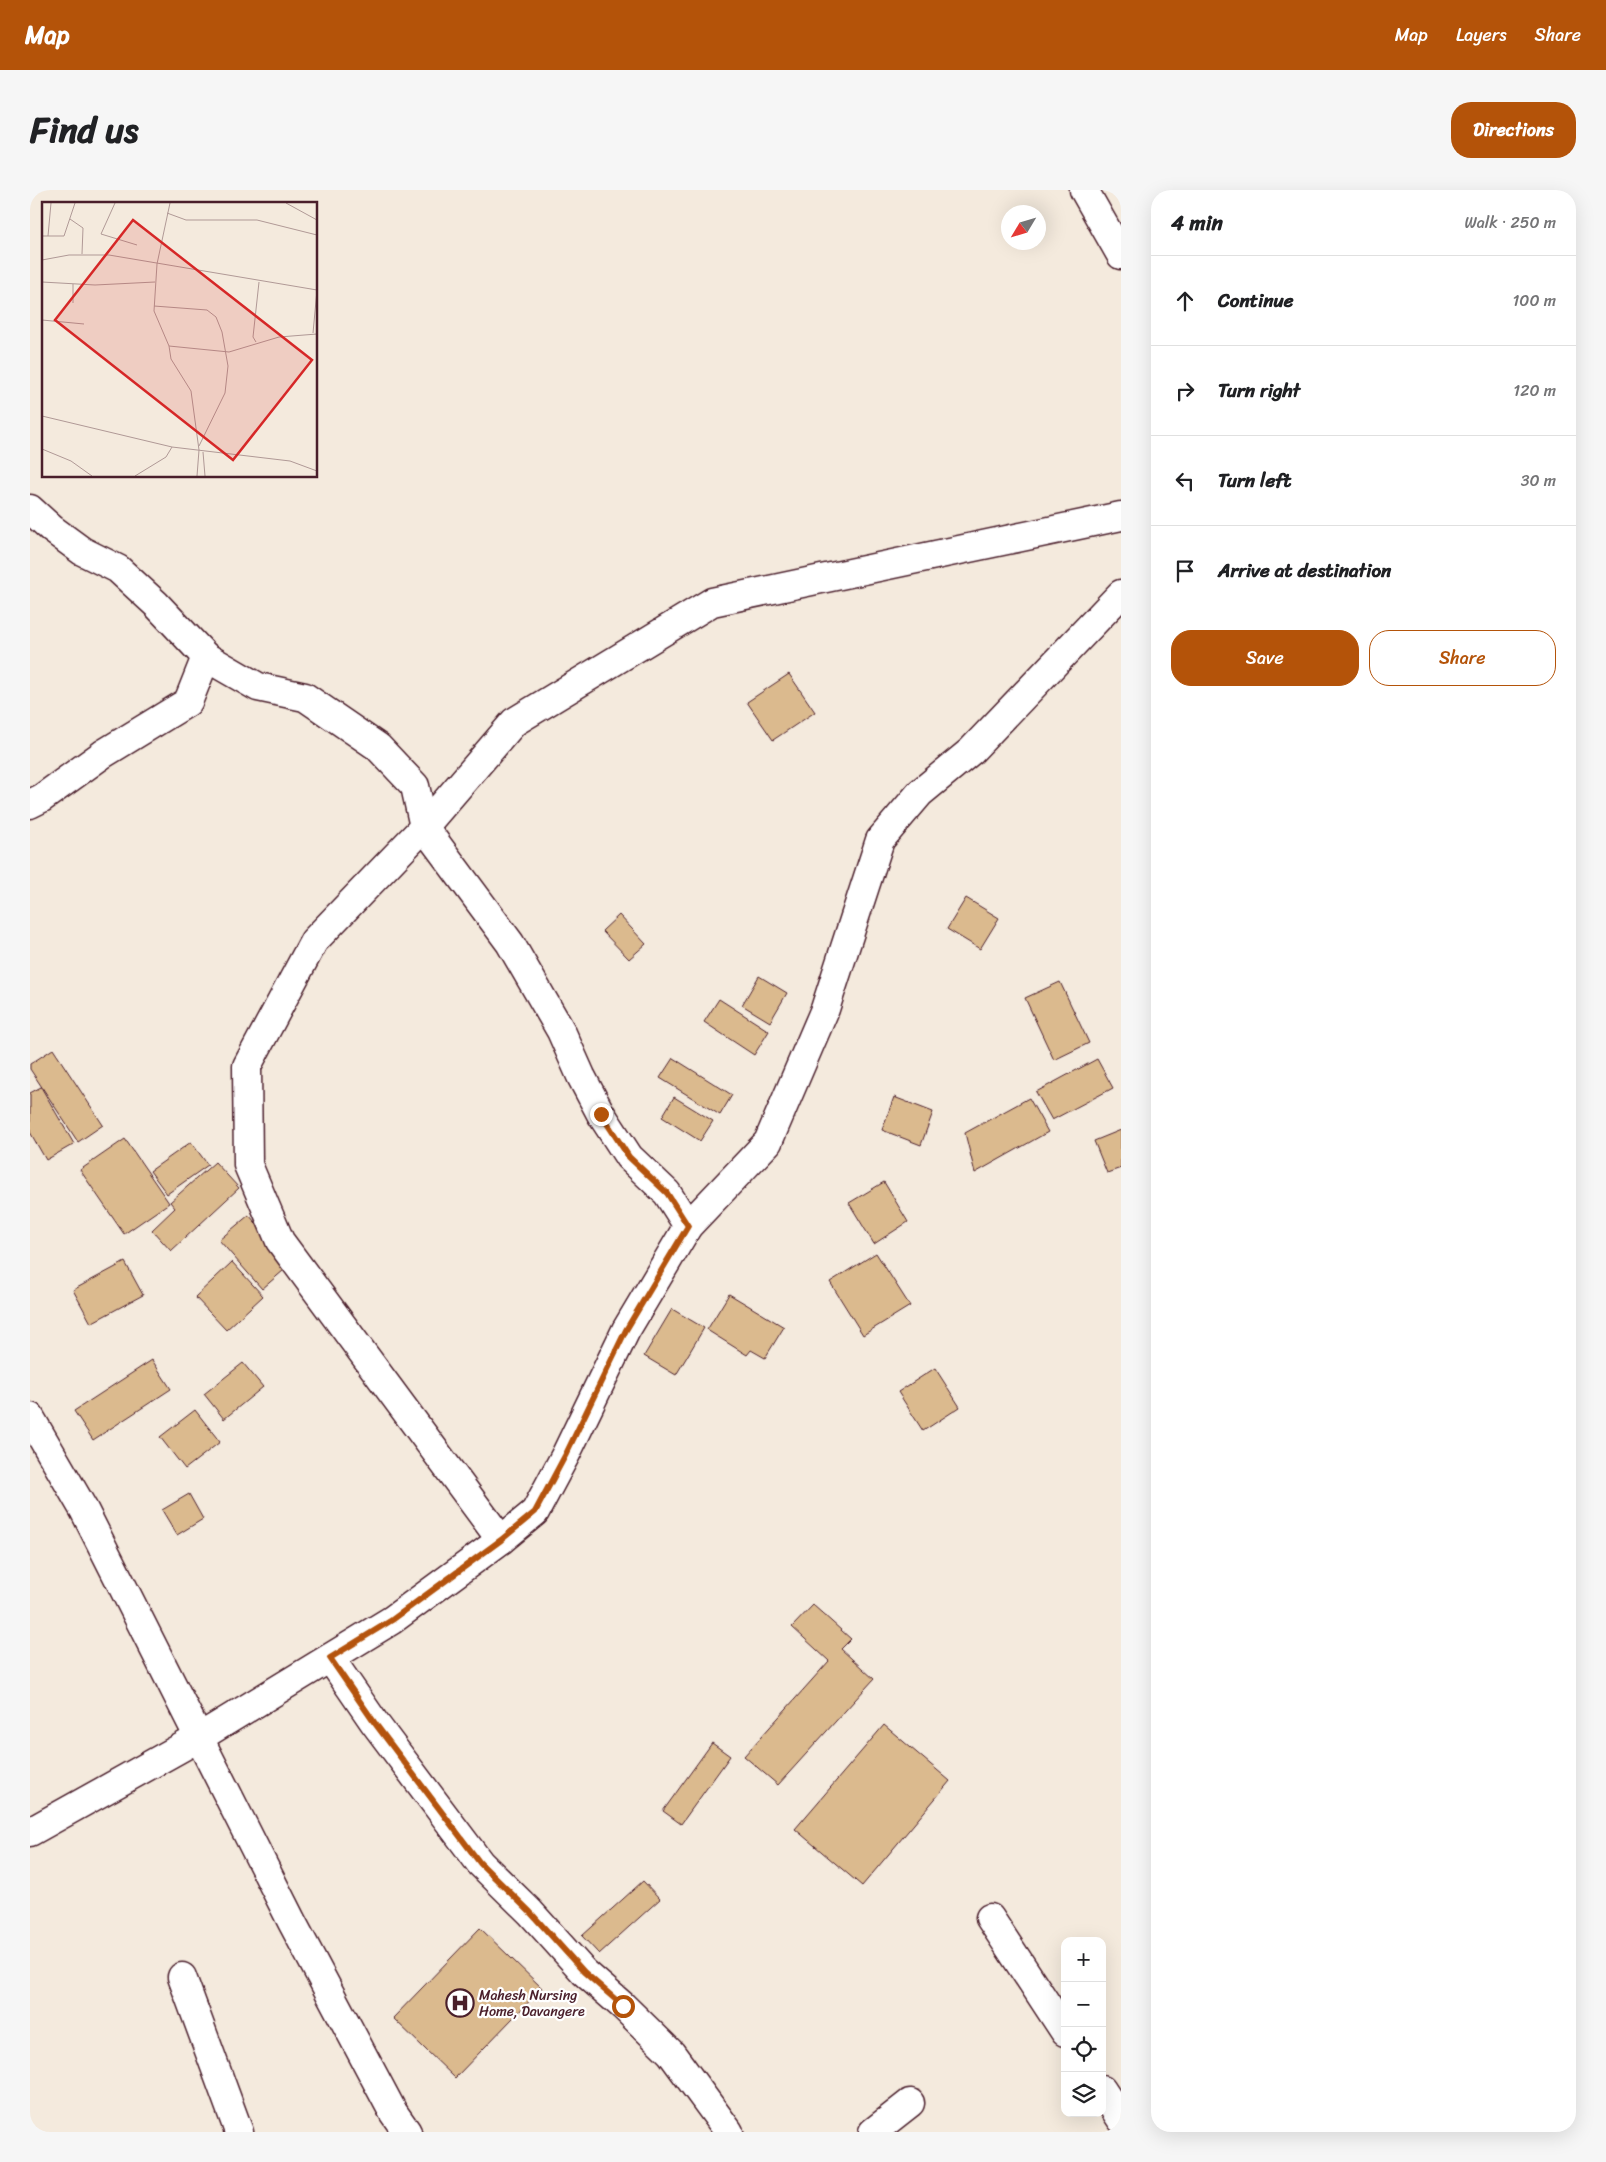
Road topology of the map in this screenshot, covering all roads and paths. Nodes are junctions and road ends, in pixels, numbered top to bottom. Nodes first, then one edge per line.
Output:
1 (1084, 190) edge
2 (1121, 255) edge
3 (30, 509) edge
4 (1121, 516) edge
5 (1121, 594) edge
6 (206, 657) junction
7 (30, 804) edge
8 (424, 827) junction
9 (688, 1226) junction
10 (30, 1417) edge
11 (501, 1540) junction
12 (330, 1658) junction
13 (200, 1737) junction
14 (30, 1832) edge
15 (990, 1918) dead end
16 (182, 1977) dead end
17 (1062, 2027) edge
18 (1106, 2096) edge
19 (910, 2103) dead end
20 (1121, 2119) edge
21 (238, 2132) edge
22 (407, 2132) edge
23 (729, 2132) edge
24 (873, 2132) edge

1 - 2 street
3 - 6 street
4 - 8 street
5 - 9 street
6 - 7 street
6 - 8 street
8 - 9 street
8 - 11 street
9 - 11 street
10 - 13 street
11 - 12 street
12 - 13 street
12 - 23 street
13 - 14 street
13 - 22 street
15 - 17 street
16 - 21 street
18 - 20 street
19 - 24 street

